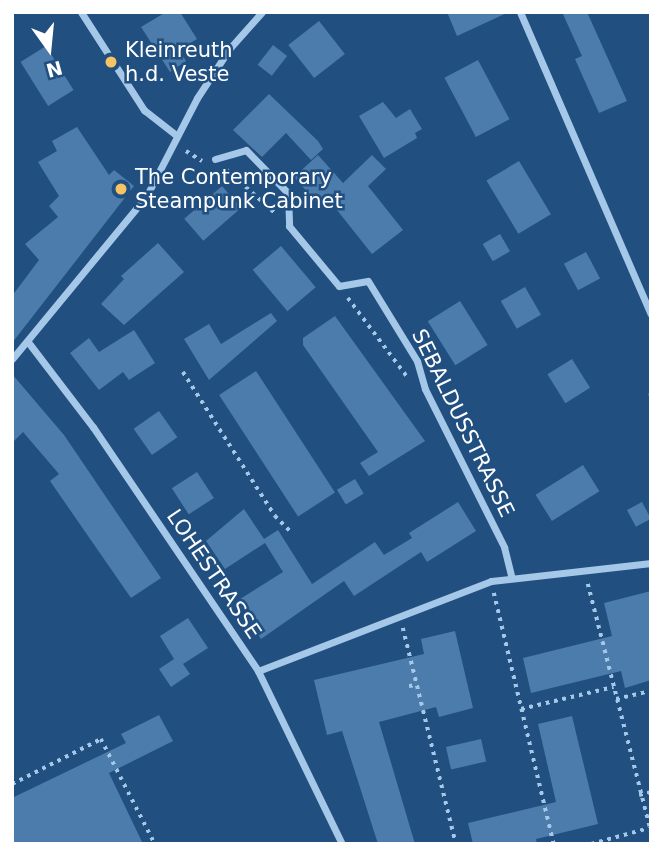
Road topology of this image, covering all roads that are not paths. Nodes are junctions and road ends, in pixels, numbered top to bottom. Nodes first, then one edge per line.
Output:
1 (81, 12) edge
2 (262, 12) edge
3 (520, 12) edge
4 (176, 135) junction
5 (215, 159) road end
6 (651, 314) edge
7 (28, 342) junction
8 (12, 359) edge
9 (651, 563) edge
10 (512, 578) junction
11 (258, 671) junction
12 (342, 844) edge

1 - 4 street
2 - 4 street
3 - 6 street
4 - 7 street
5 - 10 street, SEBALDUSSTRASSE
7 - 8 street
7 - 11 street, LOHESTRASSE
9 - 10 street
10 - 11 street
11 - 12 street, LOHESTRASSE

